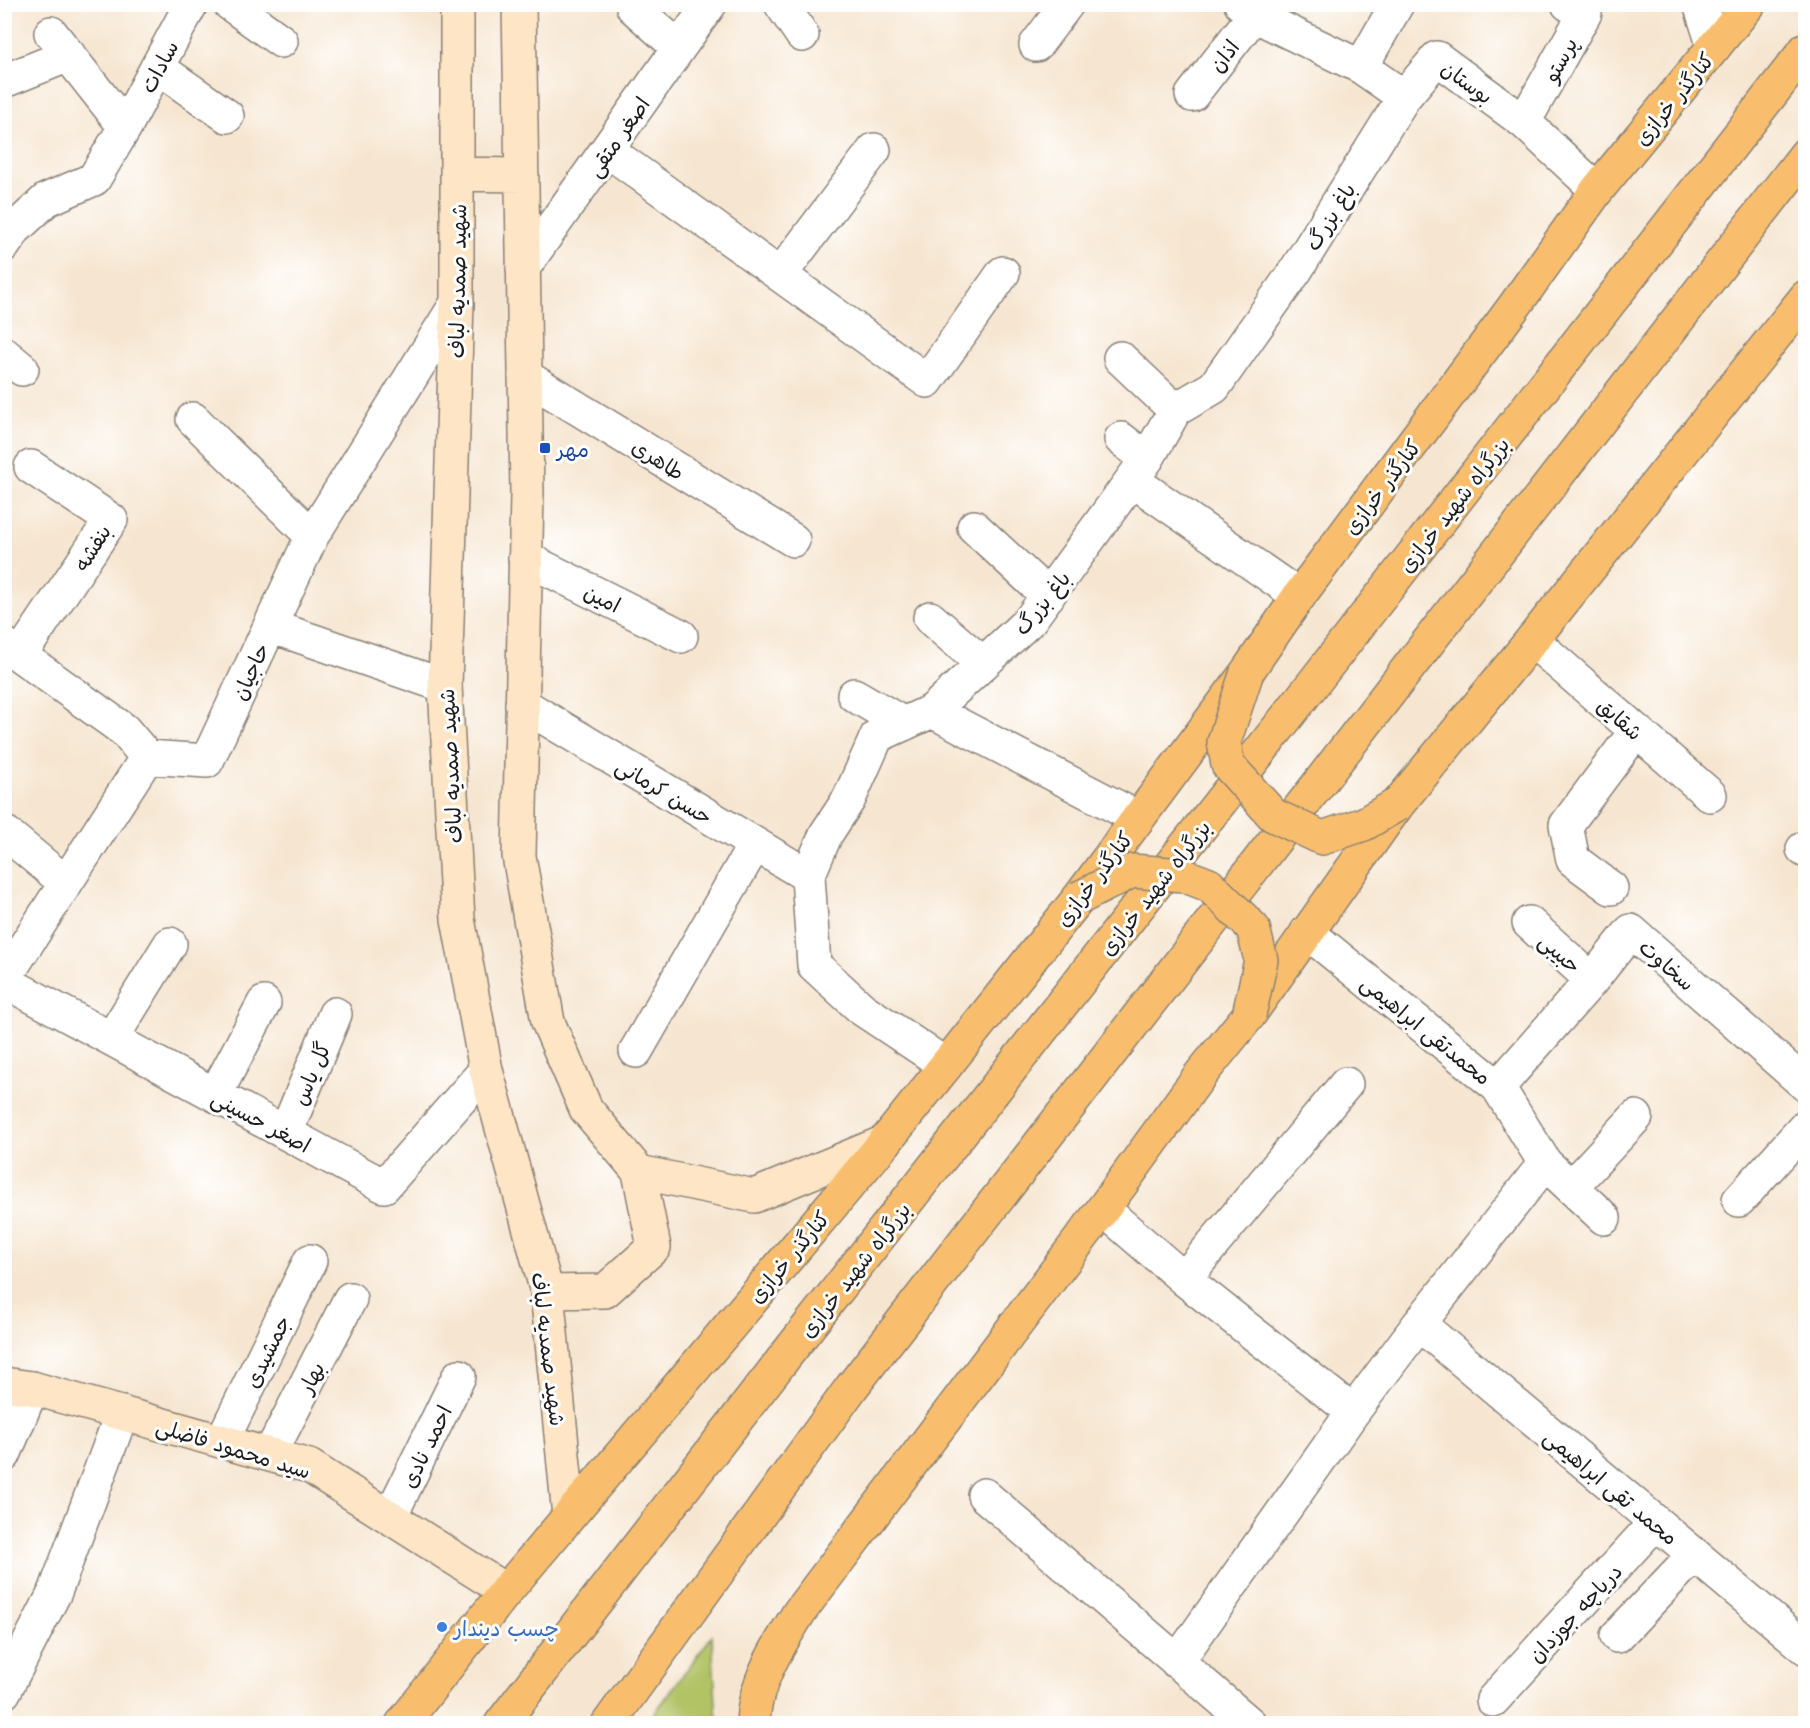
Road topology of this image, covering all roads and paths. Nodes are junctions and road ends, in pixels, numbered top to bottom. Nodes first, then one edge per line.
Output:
1 (191, 4) edge
2 (230, 4) edge
3 (457, 4) edge
4 (519, 4) edge
5 (710, 4) edge
6 (781, 4) edge
7 (1067, 4) edge
8 (1397, 4) edge
9 (1568, 4) edge
10 (1700, 4) edge
11 (1749, 4) edge
12 (633, 7) dead end
13 (1247, 10) edge
14 (802, 35) dead end
15 (281, 41) dead end
16 (1036, 45) dead end
17 (1714, 47) junction
18 (679, 48) junction
19 (1806, 49) edge
20 (157, 67) junction
21 (1361, 67) junction
22 (4, 81) edge
23 (1192, 94) dead end
24 (1404, 97) junction
25 (227, 116) dead end
26 (1524, 122) junction
27 (125, 127) junction
28 (607, 150) junction
29 (874, 150) dead end
30 (1806, 154) edge
31 (457, 174) junction
32 (522, 175) junction
33 (1598, 190) junction
34 (4, 245) edge
35 (523, 268) junction
36 (1003, 273) dead end
37 (780, 275) junction
38 (1806, 297) edge
39 (457, 303) junction
40 (1120, 358) dead end
41 (525, 375) junction
42 (1175, 410) junction
43 (193, 419) dead end
44 (1121, 439) dead end
45 (31, 467) dead end
46 (1140, 470) junction
47 (974, 527) dead end
48 (312, 536) junction
49 (793, 540) dead end
50 (525, 558) junction
51 (1048, 596) junction
52 (1299, 596) junction
53 (930, 618) dead end
54 (270, 626) junction
55 (681, 636) dead end
56 (1533, 640) junction
57 (13, 649) edge
58 (983, 664) junction
59 (1247, 672) junction
60 (445, 686) junction
61 (854, 695) dead end
62 (522, 704) junction
63 (918, 717) junction
64 (1636, 731) junction
65 (147, 757) junction
66 (1710, 795) dead end
67 (1398, 804) junction
68 (1138, 818) junction
69 (7, 834) dead end
70 (755, 844) junction
71 (808, 876) junction
72 (66, 883) junction
73 (1611, 888) dead end
74 (1079, 898) junction
75 (1529, 923) dead end
76 (1307, 932) junction
77 (170, 944) dead end
78 (8, 967) edge
79 (1592, 980) junction
80 (264, 1003) dead end
81 (335, 1014) dead end
82 (1249, 1015) junction
83 (112, 1038) junction
84 (636, 1051) dead end
85 (946, 1065) junction
86 (486, 1070) junction
87 (1346, 1084) dead end
88 (1806, 1085) edge
89 (1498, 1087) junction
90 (215, 1095) junction
91 (1636, 1117) dead end
92 (1806, 1126) edge
93 (285, 1132) junction
94 (885, 1142) junction
95 (1545, 1163) junction
96 (639, 1172) junction
97 (1571, 1187) junction
98 (1739, 1200) dead end
99 (1104, 1209) junction
100 (1604, 1218) dead end
101 (310, 1261) dead end
102 (1184, 1279) junction
103 (547, 1292) junction
104 (350, 1299) dead end
105 (1419, 1324) junction
106 (459, 1376) dead end
107 (18, 1386) edge
108 (1353, 1412) junction
109 (122, 1413) junction
110 (222, 1441) junction
111 (4, 1455) edge
112 (270, 1455) junction
113 (984, 1495) dead end
114 (569, 1516) junction
115 (390, 1517) junction
116 (1655, 1523) junction
117 (1694, 1555) junction
118 (506, 1591) junction
119 (1617, 1636) dead end
120 (1806, 1648) edge
121 (1177, 1662) junction
122 (6, 1688) edge
123 (1493, 1700) dead end
124 (402, 1724) edge
125 (501, 1724) edge
126 (608, 1724) edge
127 (753, 1724) edge
128 (1250, 1724) edge

1 - 20 street, سادات
2 - 15 street
3 - 31 main road, شهید صمدیه لباف
4 - 32 main road
5 - 18 street, اصغر متقی
6 - 14 street
7 - 16 street
8 - 21 street
9 - 26 street, پرستو
10 - 17 street
11 - 17 main road, کنارگذر خرازی
12 - 18 street
13 - 21 street
13 - 23 street, اذان
17 - 33 main road, کنارگذر خرازی
18 - 28 street, اصغر متقی
19 - 125 main road, بزرگراه شهید خرازی
20 - 25 street
20 - 27 street, سادات
21 - 24 street
22 - 27 street
24 - 26 street, بوستان
24 - 42 street, باغ بزرگ
26 - 33 street, بوستان
27 - 34 street, سادات
28 - 35 street, اصغر متقی
28 - 37 street
29 - 37 street
30 - 126 main road
31 - 32 main road
31 - 39 main road, شهید صمدیه لباف
32 - 35 main road
33 - 52 main road, کنارگذر خرازی
35 - 41 main road
36 - 37 street
38 - 56 main road
39 - 48 street, حاجیان
39 - 60 main road, شهید صمدیه لباف
40 - 42 street
41 - 49 street, طاهری
41 - 50 main road
42 - 46 street, باغ بزرگ
43 - 48 street
44 - 46 street
45 - 57 street, بنفشه
46 - 51 street, باغ بزرگ
46 - 52 street
47 - 51 street
48 - 54 street, حاجیان
50 - 55 street, امین
50 - 62 main road
51 - 58 street, باغ بزرگ
52 - 59 main road, کنارگذر خرازی
53 - 58 street
54 - 60 street
54 - 65 street, حاجیان
56 - 64 street, شقایق
56 - 67 main road
57 - 65 street
58 - 63 street, باغ بزرگ
59 - 67 main road, bridge
59 - 68 main road, کنارگذر خرازی
60 - 86 main road, شهید صمدیه لباف
61 - 63 street
62 - 70 street, حسن کرمانی
62 - 96 main road
63 - 68 street
63 - 71 street, باغ بزرگ
64 - 66 street, شقایق
64 - 73 street
65 - 72 street
67 - 76 main road
68 - 74 main road, کنارگذر خرازی
69 - 72 street
70 - 71 street, حسن کرمانی
70 - 84 street
71 - 85 street, باغ بزرگ
72 - 78 street
74 - 82 main road, bridge
74 - 85 main road, کنارگذر خرازی
75 - 79 street, حبیبی
76 - 82 main road
76 - 89 street, محمدتقی ابراهیمی
77 - 83 street
78 - 83 street, اصغر حسینی
79 - 88 street, سخاوت
79 - 89 street, سخاوت
80 - 90 street
81 - 93 street, گل یاس
82 - 99 main road
83 - 90 street, اصغر حسینی
85 - 94 main road, کنارگذر خرازی
86 - 93 street, اصغر حسینی
86 - 103 main road, شهید صمدیه لباف
87 - 102 street
89 - 95 street, محمدتقی ابراهیمی
90 - 93 street, اصغر حسینی
91 - 97 street
92 - 98 street
94 - 96 main road
94 - 114 main road, کنارگذر خرازی
95 - 97 street, محمدتقی ابراهیمی
95 - 105 street
96 - 103 main road
97 - 100 street, محمدتقی ابراهیمی
99 - 102 street
99 - 127 main road
101 - 110 street, جمشیدی
102 - 108 street
103 - 114 main road, شهید صمدیه لباف
104 - 112 street, بهار
105 - 108 street
105 - 116 street, محمد تقی ابراهیمی
106 - 115 street, احمد نادی
107 - 109 main road, سید محمود فاضلی
107 - 111 street
108 - 121 street
109 - 110 main road, سید محمود فاضلی
109 - 122 street
110 - 112 main road, سید محمود فاضلی
112 - 115 main road, سید محمود فاضلی
113 - 121 street
114 - 118 main road, کنارگذر خرازی
115 - 118 main road, سید محمود فاضلی
116 - 117 street, محمد تقی ابراهیمی
116 - 123 street, دریاچه جوزدان
117 - 119 street
117 - 120 street, محمد تقی ابراهیمی
118 - 124 main road, کنارگذر خرازی
121 - 128 street

